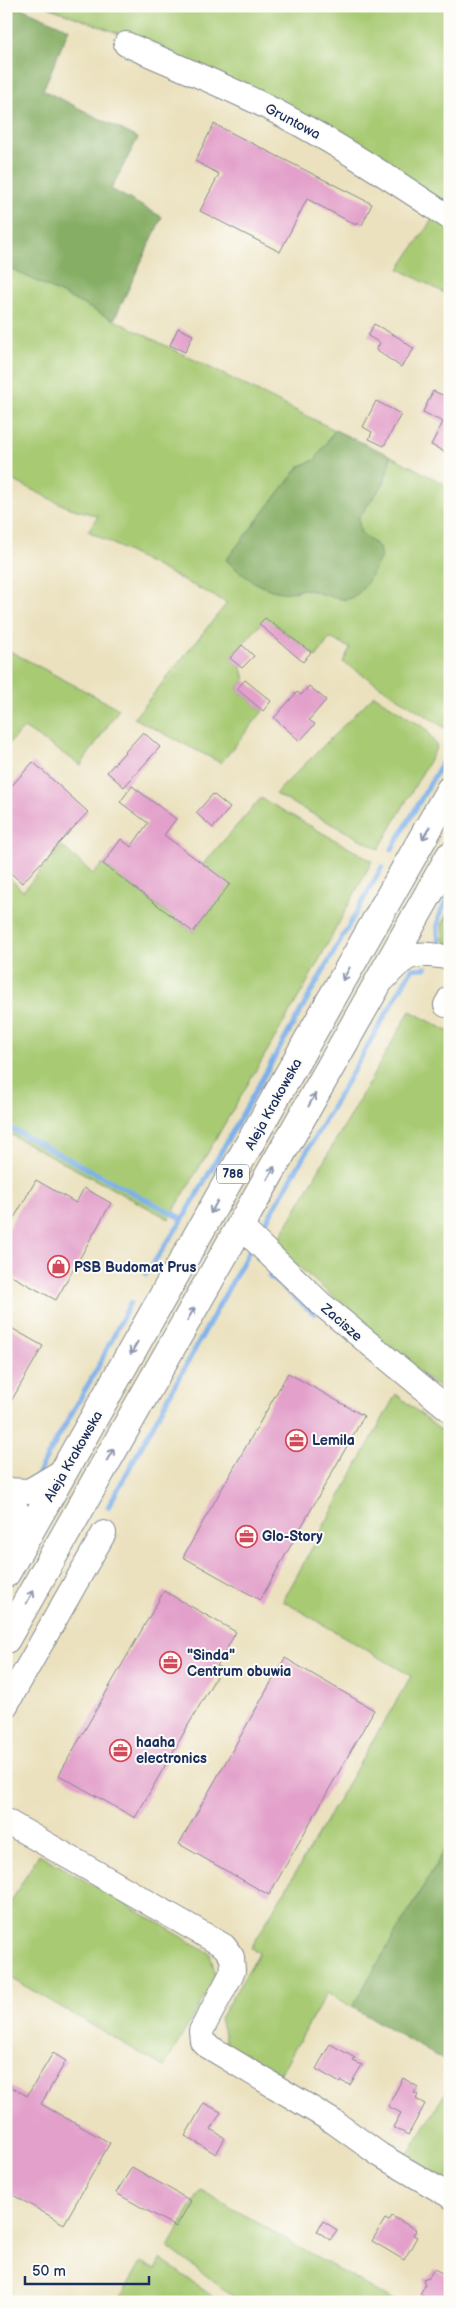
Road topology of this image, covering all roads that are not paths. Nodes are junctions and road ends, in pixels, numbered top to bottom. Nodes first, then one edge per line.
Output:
1 (126, 44) dead end
2 (450, 218) edge
3 (450, 790) edge
4 (450, 856) edge
5 (420, 909) junction
6 (448, 958) edge
7 (374, 990) junction
8 (241, 1227) junction
9 (450, 1410) edge
10 (66, 1469) junction
11 (6, 1491) edge
12 (104, 1533) dead end
13 (11, 1565) edge
14 (6, 1639) edge
15 (6, 1705) edge
16 (6, 1821) edge
17 (450, 2196) edge

1 - 2 street, Gruntowa
3 -> 10 main road, Aleja Krakowska / 788
4 - 5 main road, 788
5 - 6 street
5 - 7 main road, 788
6 - 7 street
8 -> 7 main road, 788
8 - 9 street, Zacisze
14 -> 8 main road, 788
10 - 11 street
10 - 13 main road, Aleja Krakowska / 788
11 - 13 street
12 - 15 street
16 - 17 street

